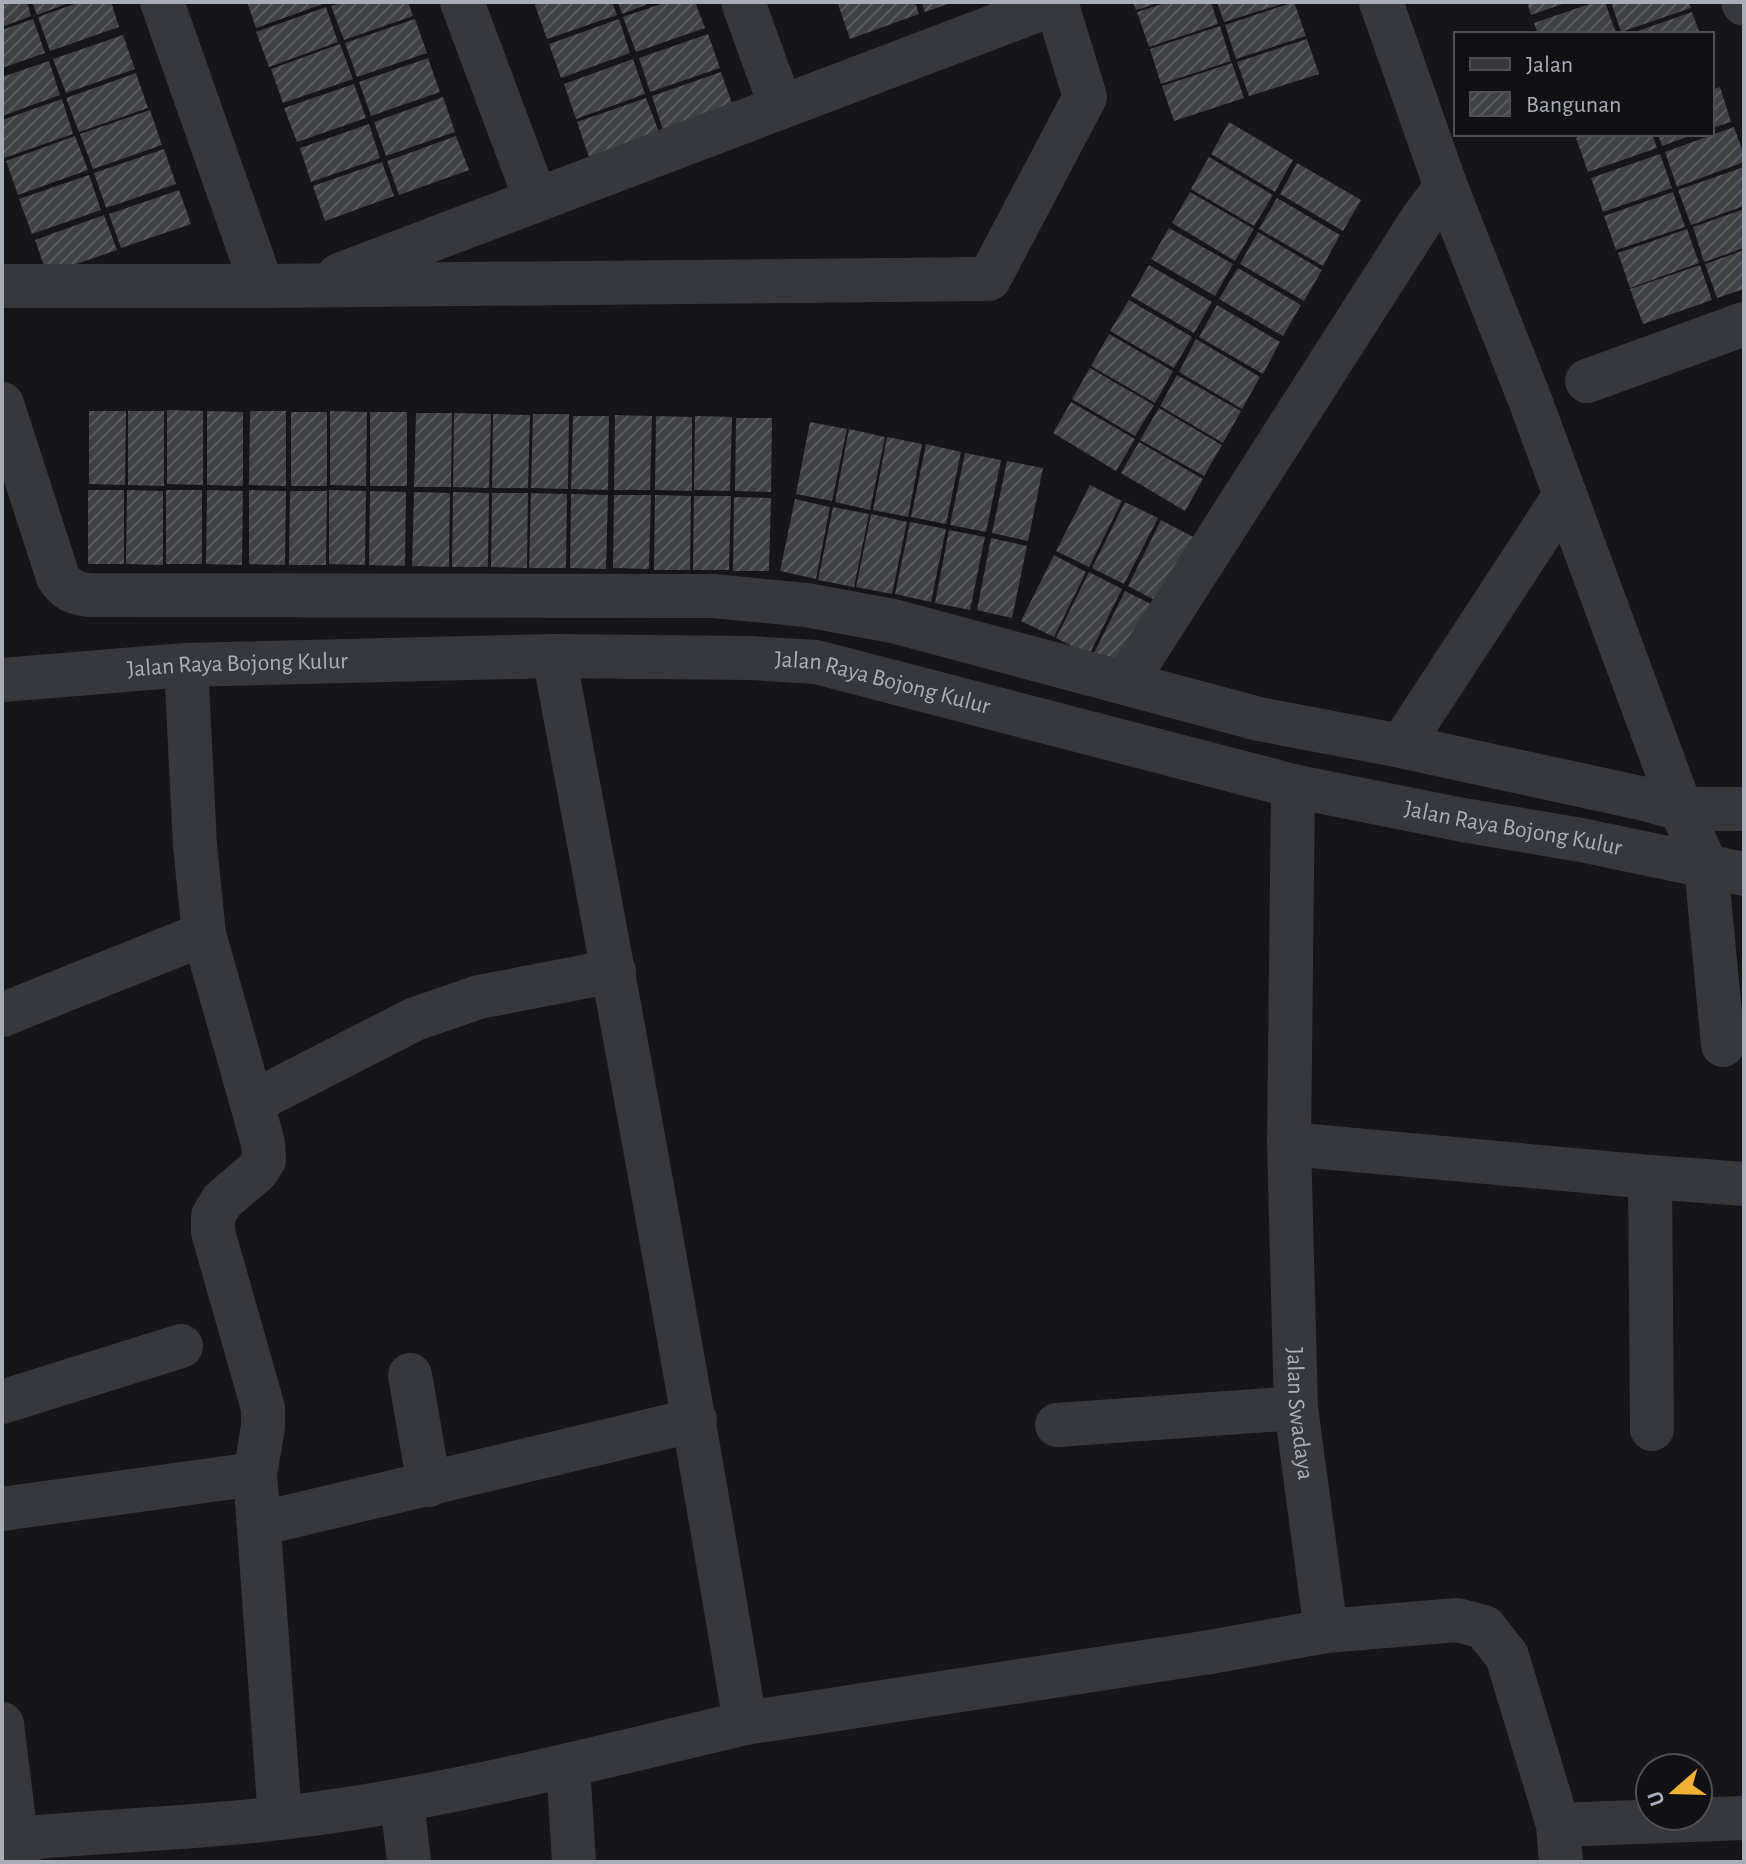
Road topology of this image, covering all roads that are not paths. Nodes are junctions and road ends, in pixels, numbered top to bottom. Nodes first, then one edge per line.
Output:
1 (162, 2) edge
2 (462, 2) edge
3 (743, 2) edge
4 (1056, 2) edge
5 (1381, 2) edge
6 (781, 107) junction
7 (1446, 187) junction
8 (536, 200) junction
9 (311, 285) junction
10 (2, 286) edge
11 (262, 286) junction
12 (1744, 324) edge
13 (1587, 381) dead end
14 (2, 404) edge
15 (1565, 495) junction
16 (554, 656) junction
17 (186, 665) junction
18 (2, 680) edge
19 (1126, 682) junction
20 (1401, 746) junction
21 (1293, 786) junction
22 (1681, 809) junction
23 (1744, 809) edge
24 (1725, 870) edge
25 (204, 934) junction
26 (614, 971) junction
27 (2, 1015) edge
28 (1723, 1045) dead end
29 (253, 1102) junction
30 (1289, 1144) junction
31 (1650, 1177) junction
32 (1744, 1184) edge
33 (181, 1346) dead end
34 (410, 1375) dead end
35 (2, 1402) edge
36 (1296, 1408) junction
37 (695, 1420) junction
38 (1057, 1425) dead end
39 (1652, 1429) dead end
40 (255, 1474) junction
41 (429, 1485) junction
42 (2, 1509) edge
43 (259, 1524) junction
44 (1326, 1631) junction
45 (745, 1723) junction
46 (2, 1724) edge
47 (568, 1765) junction
48 (402, 1801) junction
49 (280, 1818) junction
50 (1744, 1818) edge
51 (1559, 1844) edge
52 (12, 1847) edge
53 (409, 1862) edge
54 (574, 1862) edge

1 - 11 street
2 - 8 street
3 - 6 street
4 - 6 street
4 - 9 street
5 - 7 street
6 - 8 street
7 - 15 street
7 - 19 street
8 - 9 street
9 - 11 street
10 - 11 street
12 - 13 street
14 - 19 street
15 - 20 street
15 - 22 street
16 - 17 street, Jalan Raya Bojong Kulur
16 - 21 street, Jalan Raya Bojong Kulur
16 - 26 street
17 - 18 street, Jalan Raya Bojong Kulur
17 - 25 street
19 - 20 street
20 - 22 street
21 - 24 street, Jalan Raya Bojong Kulur
21 - 30 street, Jalan Swadaya
22 - 23 street
22 - 24 street
24 - 28 street
25 - 27 street
25 - 29 street
26 - 29 street
26 - 37 street
29 - 40 street
30 - 31 street
30 - 36 street, Jalan Swadaya
31 - 32 street
31 - 39 street
33 - 35 street
34 - 41 street
36 - 38 street
36 - 44 street, Jalan Swadaya
37 - 41 street
37 - 45 street
40 - 42 street
40 - 43 street
41 - 43 street
43 - 49 street
44 - 45 street
44 - 51 street
45 - 47 street
46 - 52 street
47 - 48 street
47 - 54 street
48 - 49 street
48 - 53 street
49 - 52 street
50 - 51 street

